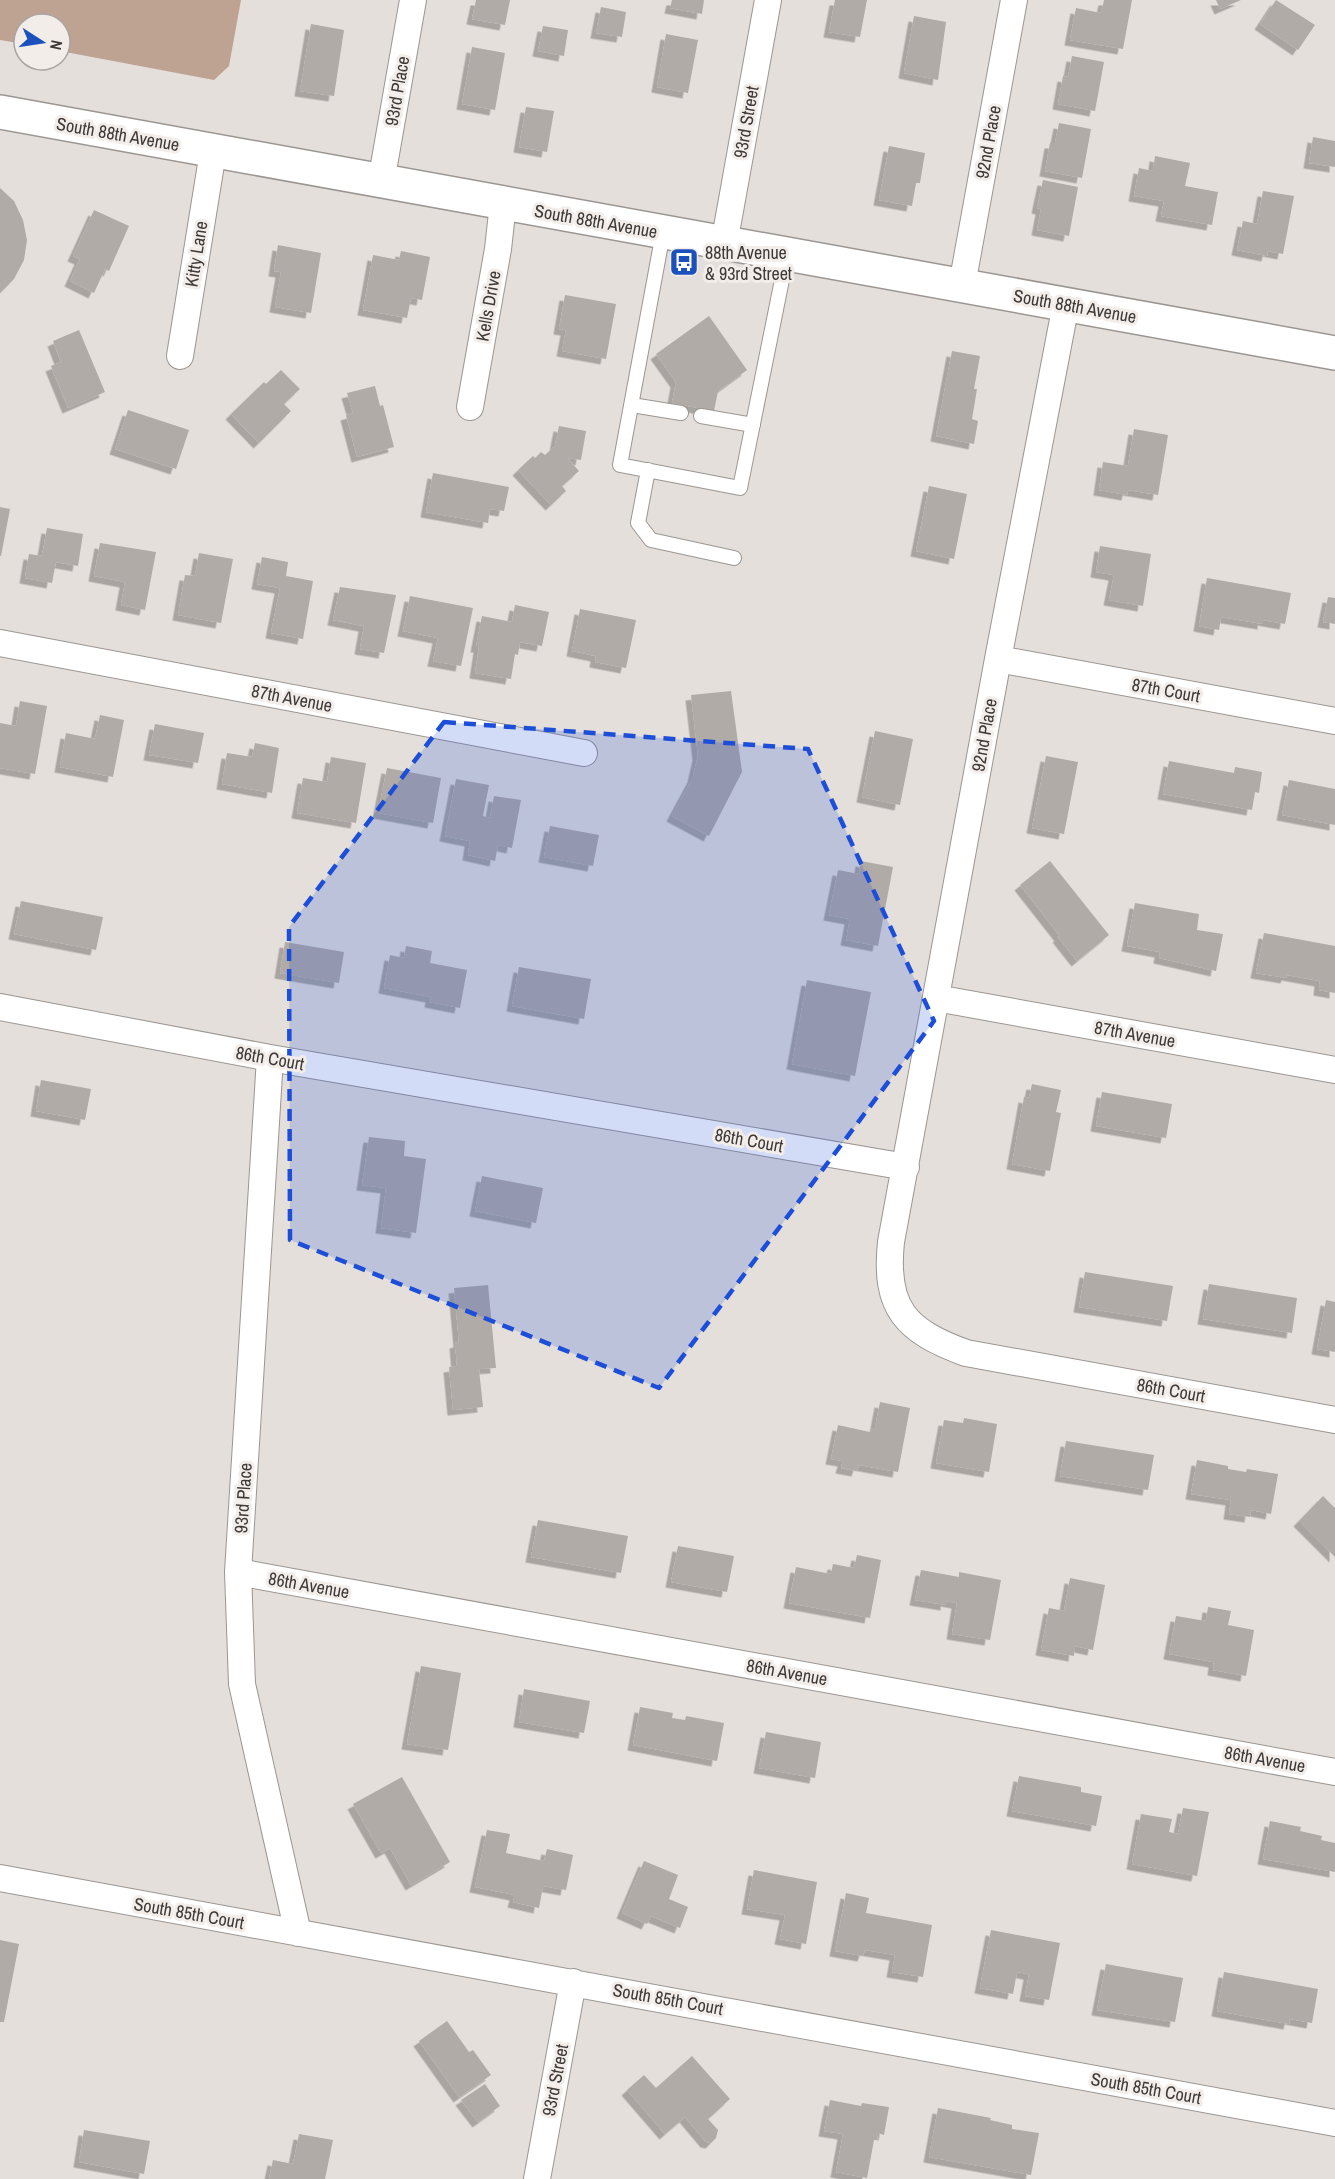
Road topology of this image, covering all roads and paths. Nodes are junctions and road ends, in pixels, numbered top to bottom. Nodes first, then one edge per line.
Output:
1 (413, 0) edge
2 (768, 0) edge
3 (1014, 0) edge
4 (0, 112) edge
5 (213, 152) junction
6 (381, 182) junction
7 (503, 204) junction
8 (663, 233) junction
9 (724, 244) junction
10 (787, 255) junction
11 (962, 285) junction
12 (1066, 304) junction
13 (1335, 353) edge
14 (180, 356) dead end
15 (632, 405) junction
16 (470, 407) dead end
17 (681, 413) dead end
18 (701, 416) dead end
19 (753, 424) junction
20 (648, 470) junction
21 (734, 558) dead end
22 (0, 643) edge
23 (998, 659) junction
24 (1335, 721) edge
25 (584, 753) dead end
26 (936, 998) junction
27 (0, 1007) edge
28 (270, 1058) junction
29 (1335, 1070) edge
30 (906, 1167) junction
31 (1335, 1420) edge
32 (238, 1572) junction
33 (1335, 1772) edge
34 (0, 1878) edge
35 (298, 1934) junction
36 (573, 1982) junction
37 (1335, 2123) edge
38 (537, 2179) edge

1 - 6 street, 93rd Place
2 - 9 street, 93rd Street
3 - 11 street, 92nd Place
4 - 5 street, South 88th Avenue
5 - 6 street, South 88th Avenue
5 - 14 street, Kitty Lane
6 - 7 street, South 88th Avenue
7 - 8 street, South 88th Avenue
7 - 16 street, Kells Drive
8 - 9 street, South 88th Avenue
8 - 15 lane
9 - 10 street, South 88th Avenue
10 - 11 street, South 88th Avenue
10 - 19 lane
11 - 12 street, South 88th Avenue
12 - 13 street, South 88th Avenue
12 - 23 street, 92nd Place
15 - 17 lane
15 - 20 lane
18 - 19 lane
19 - 20 lane
20 - 21 lane
22 - 25 street, 87th Avenue
23 - 24 street, 87th Court
23 - 26 street, 92nd Place
26 - 29 street, 87th Avenue
26 - 30 street, 92nd Place
27 - 28 street, 86th Court
28 - 30 street, 86th Court
28 - 32 street, 93rd Place
30 - 31 street, 86th Court
32 - 33 street, 86th Avenue
32 - 35 street, 93rd Place
34 - 35 street, South 85th Court
35 - 36 street, South 85th Court
36 - 37 street, South 85th Court
36 - 38 street, 93rd Street

